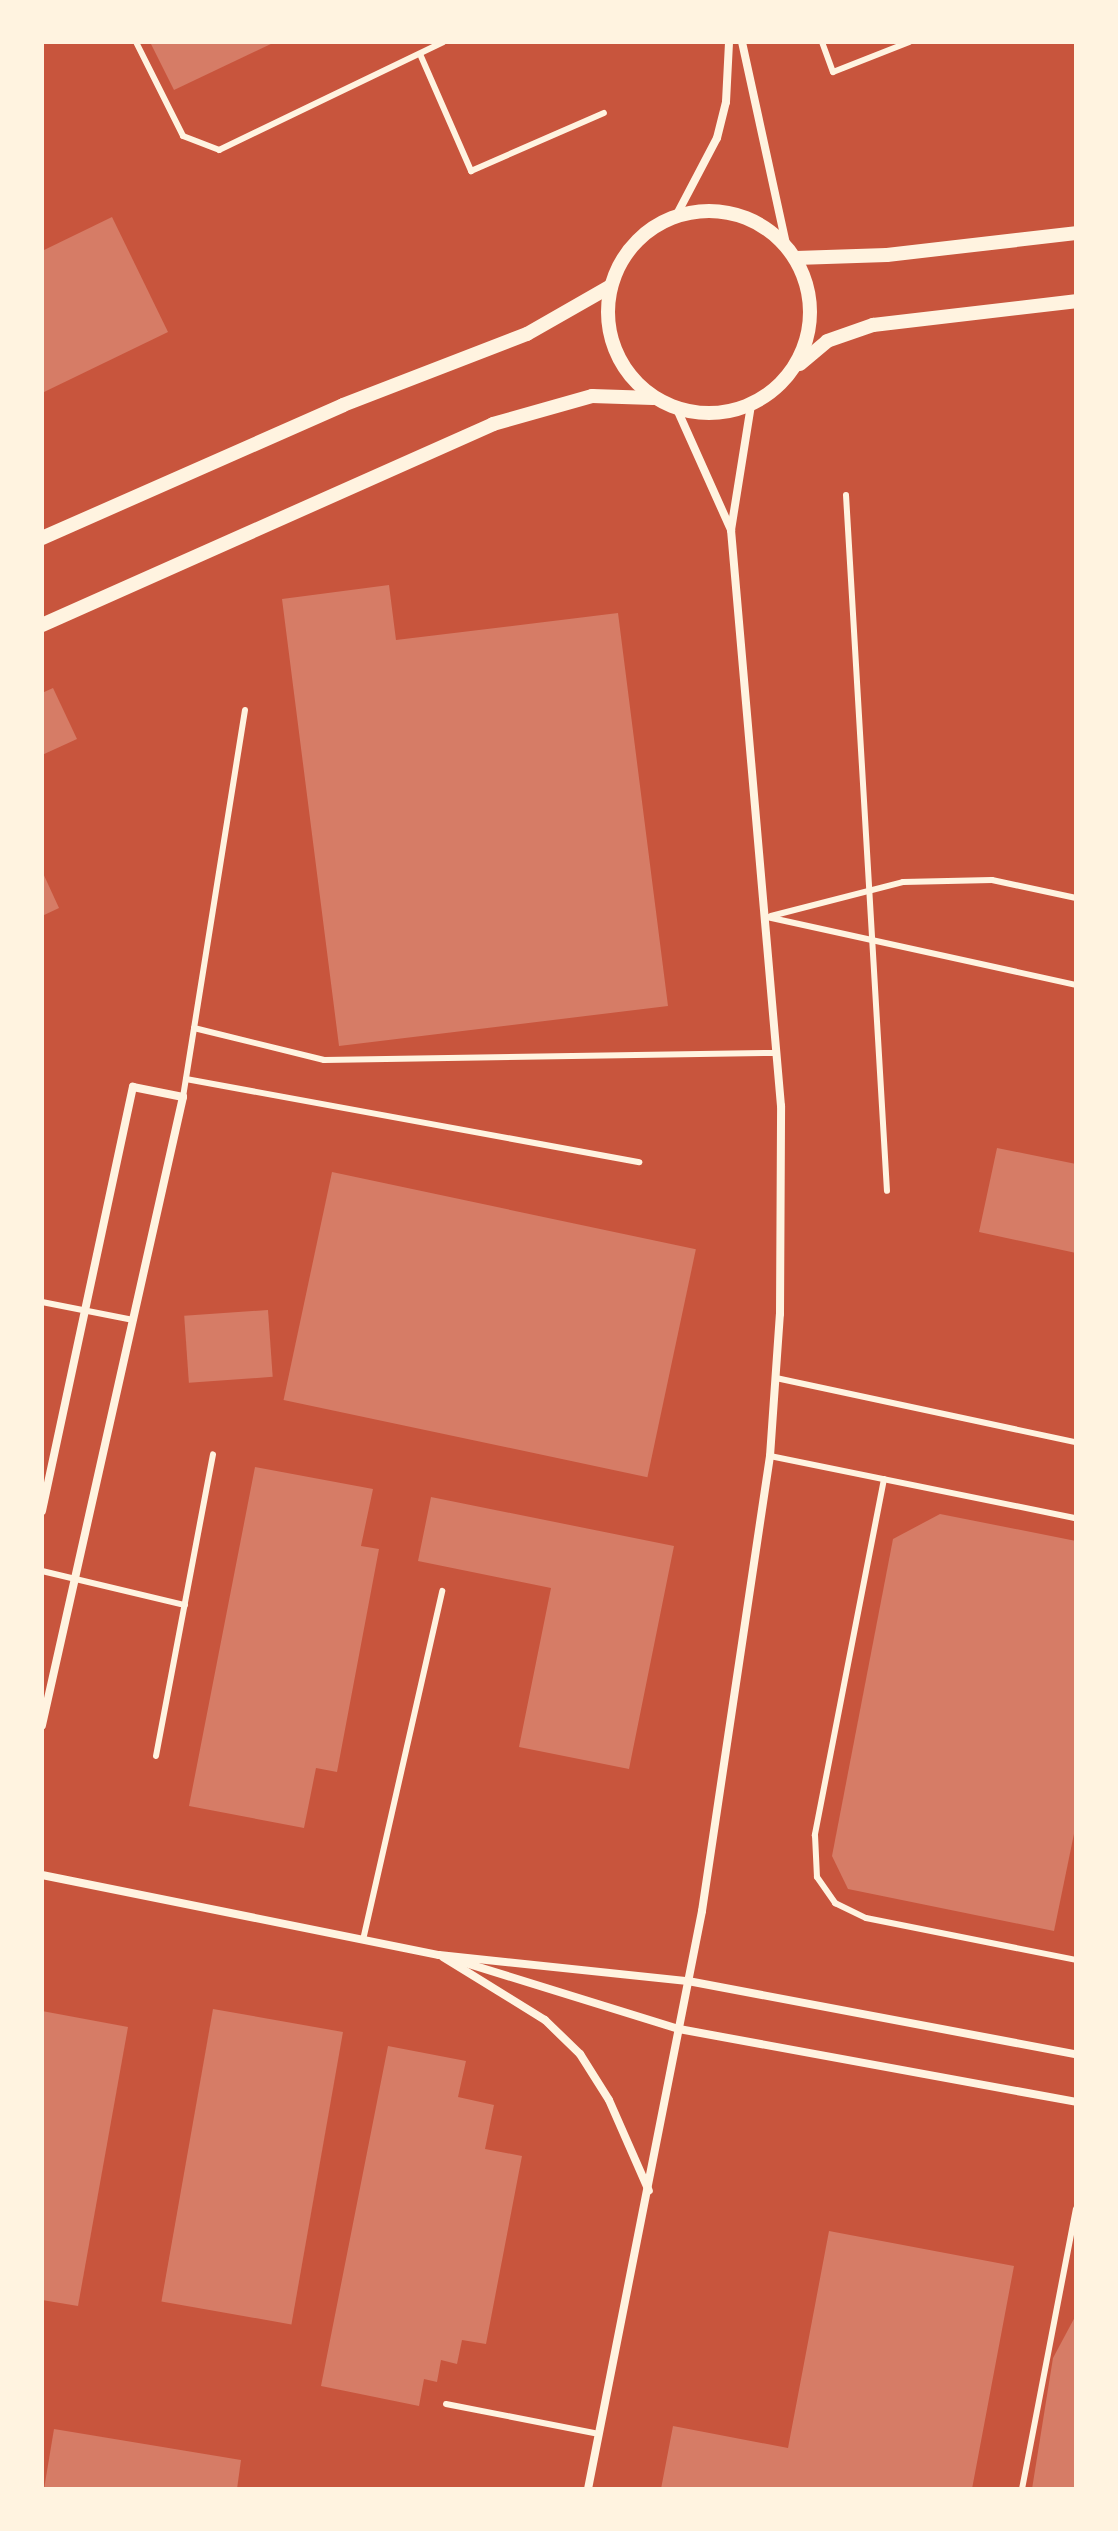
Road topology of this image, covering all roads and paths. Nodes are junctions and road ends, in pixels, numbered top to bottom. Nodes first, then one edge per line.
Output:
1 (136, 42) edge
2 (443, 42) edge
3 (729, 42) edge
4 (742, 42) edge
5 (822, 42) edge
6 (909, 42) edge
7 (420, 54) junction
8 (604, 113) dead end
9 (676, 216) junction
10 (1076, 233) edge
11 (791, 254) junction
12 (611, 286) junction
13 (1076, 301) edge
14 (791, 373) junction
15 (653, 398) junction
16 (751, 405) junction
17 (676, 407) junction
18 (846, 495) dead end
19 (731, 530) junction
20 (42, 538) edge
21 (42, 625) edge
22 (245, 710) dead end
23 (869, 891) junction
24 (1076, 898) edge
25 (767, 917) junction
26 (872, 941) junction
27 (1076, 985) edge
28 (194, 1028) junction
29 (777, 1053) junction
30 (186, 1079) junction
31 (183, 1097) junction
32 (639, 1162) dead end
33 (887, 1191) dead end
34 (42, 1302) edge
35 (85, 1311) junction
36 (133, 1320) junction
37 (776, 1378) junction
38 (1075, 1442) edge
39 (213, 1454) dead end
40 (770, 1456) junction
41 (884, 1479) junction
42 (42, 1511) edge
43 (1076, 1518) edge
44 (42, 1571) edge
45 (75, 1579) junction
46 (442, 1591) dead end
47 (185, 1605) junction
48 (42, 1725) edge
49 (156, 1756) dead end
50 (42, 1875) edge
51 (363, 1940) junction
52 (439, 1955) junction
53 (1076, 1960) edge
54 (688, 1981) junction
55 (679, 2029) junction
56 (1076, 2052) edge
57 (1076, 2102) edge
58 (649, 2191) junction
59 (1076, 2209) edge
60 (446, 2404) dead end
61 (599, 2434) junction
62 (588, 2489) edge
63 (1022, 2489) edge

1 - 7 lane
2 - 7 lane
3 - 9 street
4 - 11 street
5 - 6 lane
7 - 8 lane
9 - 11 street
9 - 12 street
10 - 11 street
11 - 14 street
12 - 15 street
12 - 20 street
13 - 14 street
14 - 16 street
15 - 17 street
15 - 21 street
16 - 17 street
16 - 19 street
17 - 19 street
18 - 23 lane
19 - 25 street
22 - 28 lane
23 - 24 lane
23 - 25 lane
23 - 26 lane
25 - 26 lane
25 - 29 street
26 - 27 lane
26 - 33 lane
28 - 29 lane
28 - 30 lane
29 - 37 street
30 - 31 lane
30 - 32 lane
31 - 35 street
31 - 36 street
34 - 35 lane
35 - 36 lane
35 - 42 street
36 - 45 street
37 - 38 lane
37 - 40 street
39 - 47 lane
40 - 41 lane
40 - 54 street
41 - 43 lane
41 - 53 lane
44 - 45 lane
45 - 47 lane
45 - 48 street
46 - 51 lane
47 - 49 lane
50 - 51 street
51 - 52 street
52 - 54 street
52 - 55 street
52 - 58 street
54 - 55 street
54 - 56 street
55 - 57 street
55 - 58 street
58 - 61 street
59 - 63 lane
60 - 61 lane
61 - 62 street

